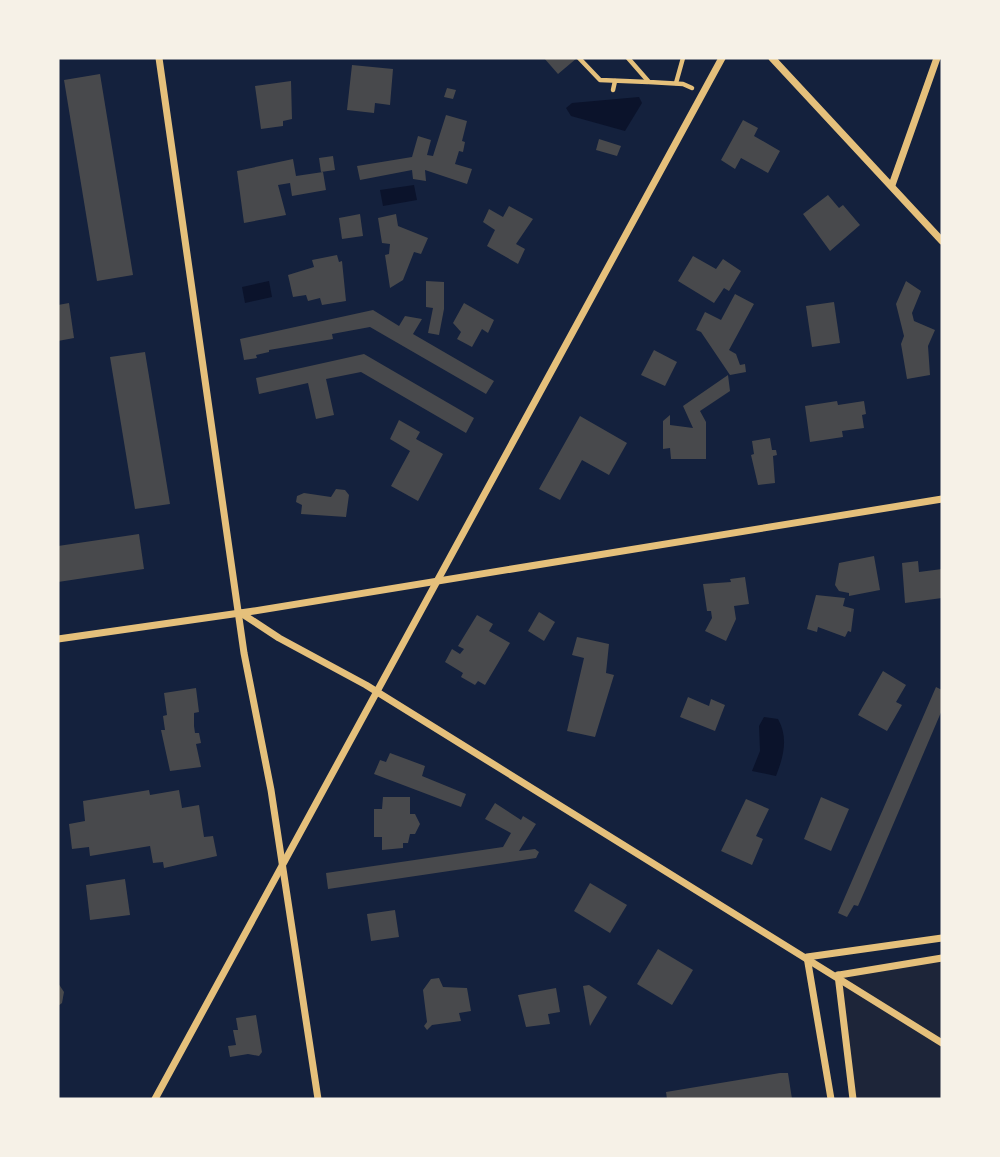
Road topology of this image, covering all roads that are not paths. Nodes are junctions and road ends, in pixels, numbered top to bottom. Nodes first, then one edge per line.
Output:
1 (159, 58) edge
2 (722, 58) edge
3 (772, 58) edge
4 (937, 58) edge
5 (892, 185) junction
6 (942, 241) edge
7 (942, 499) edge
8 (440, 581) junction
9 (240, 612) junction
10 (58, 639) edge
11 (377, 692) junction
12 (283, 864) junction
13 (942, 938) edge
14 (807, 957) junction
15 (942, 958) edge
16 (838, 975) junction
17 (942, 1043) edge
18 (155, 1099) edge
19 (318, 1099) edge
20 (831, 1099) edge
21 (853, 1099) edge

1 - 9 street
2 - 8 street
3 - 5 street
4 - 5 street
5 - 6 street
7 - 8 street
8 - 9 street
8 - 11 street
9 - 10 street
9 - 11 street
9 - 12 street
11 - 12 street
11 - 14 street
12 - 18 street
12 - 19 street
13 - 14 street
14 - 16 street
14 - 20 street
15 - 16 street
16 - 17 street
16 - 21 street

